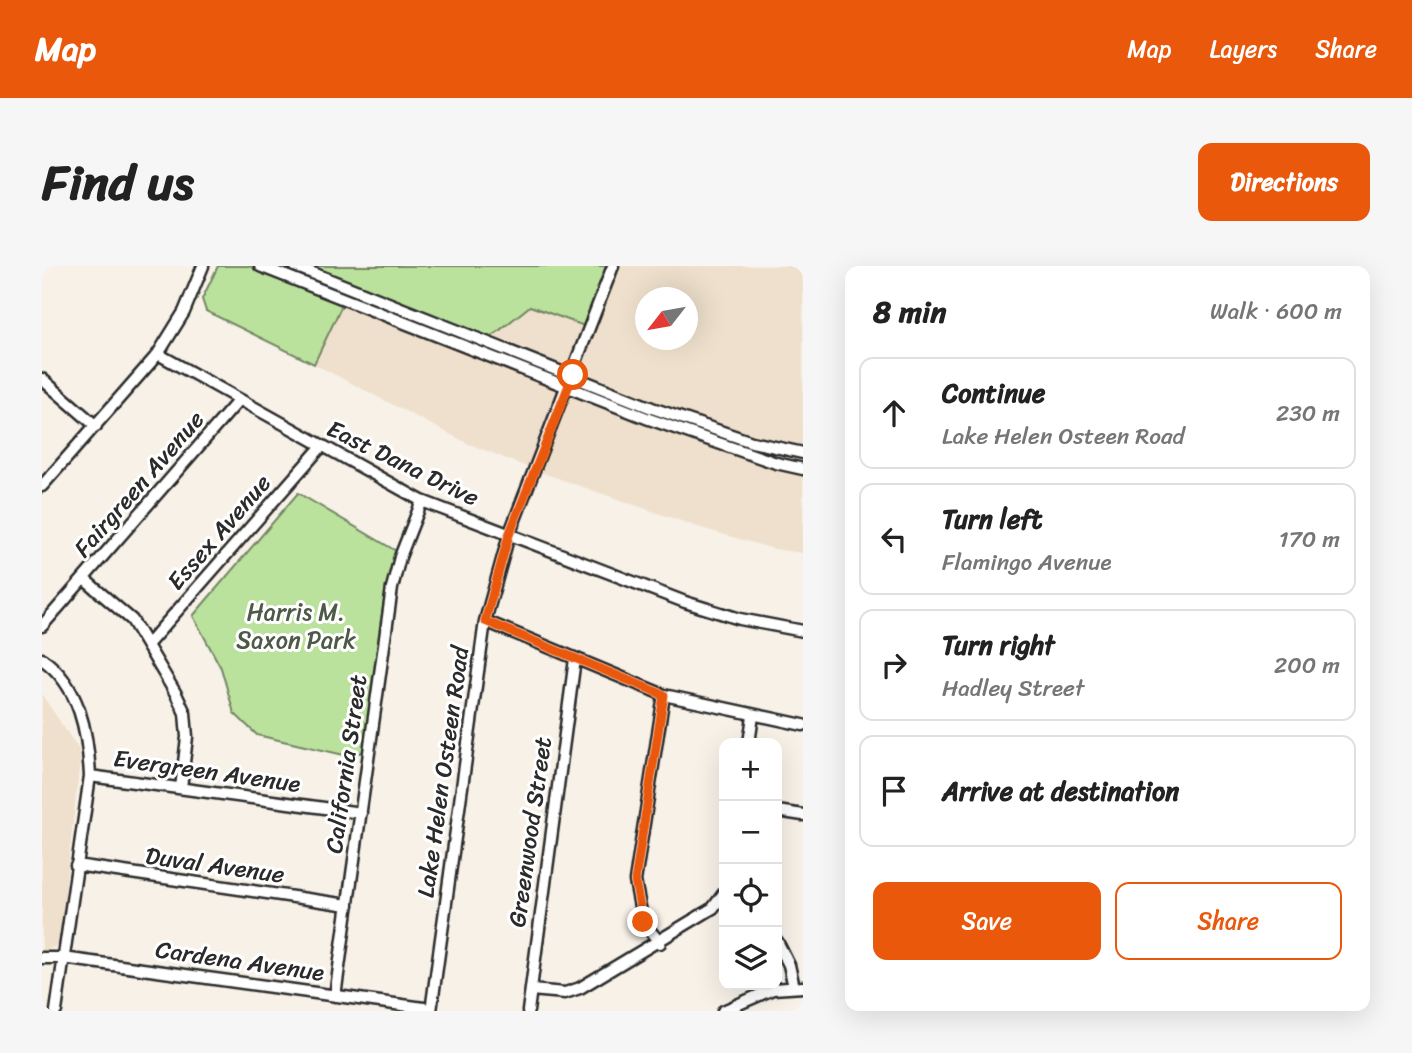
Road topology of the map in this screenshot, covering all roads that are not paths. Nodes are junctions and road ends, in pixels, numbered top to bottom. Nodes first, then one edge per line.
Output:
1 (203, 266) edge
2 (260, 266) edge
3 (295, 266) edge
4 (613, 266) edge
5 (158, 354) junction
6 (573, 375) junction
7 (42, 379) edge
8 (568, 386) junction
9 (239, 400) junction
10 (96, 426) junction
11 (321, 447) junction
12 (803, 453) edge
13 (803, 469) edge
14 (42, 486) edge
15 (422, 501) junction
16 (509, 535) junction
17 (84, 579) junction
18 (485, 621) junction
19 (42, 626) edge
20 (803, 631) edge
21 (148, 644) junction
22 (42, 659) edge
23 (575, 659) junction
24 (664, 695) junction
25 (753, 716) junction
26 (803, 725) edge
27 (750, 738) edge
28 (90, 776) junction
29 (181, 788) junction
30 (782, 812) edge
31 (361, 813) junction
32 (803, 816) edge
33 (76, 865) junction
34 (719, 902) edge
35 (348, 905) junction
36 (660, 943) junction
37 (782, 951) edge
38 (42, 958) edge
39 (63, 958) junction
40 (799, 987) edge
41 (531, 990) junction
42 (335, 996) junction
43 (431, 1010) edge
44 (56, 1011) edge
45 (528, 1011) edge
46 (723, 1011) edge

1 - 5 street
2 - 8 street
3 - 6 street
4 - 6 street, Lake Helen Osteen Road
5 - 9 street, East Dana Drive
5 - 10 street
6 - 8 street, Lake Helen Osteen Road
6 - 12 street
7 - 10 street
8 - 13 street
8 - 16 street, Lake Helen Osteen Road
9 - 11 street, East Dana Drive
9 - 17 street, Fairgreen Avenue
10 - 14 street
11 - 15 street, East Dana Drive
11 - 21 street, Essex Avenue
15 - 16 street, East Dana Drive
15 - 31 street, California Street
16 - 18 street, Lake Helen Osteen Road
16 - 20 street, East Dana Drive
17 - 19 street, Fairgreen Avenue
17 - 21 street
18 - 23 street
18 - 43 street, Lake Helen Osteen Road
21 - 29 street
22 - 28 street
23 - 24 street
23 - 41 street, Greenwood Street
24 - 25 street
24 - 36 street
25 - 26 street
25 - 27 street
28 - 29 street, Evergreen Avenue
28 - 33 street
29 - 31 street, Evergreen Avenue
30 - 32 street
31 - 35 street, California Street
33 - 35 street, Duval Avenue
33 - 39 street
34 - 36 street
35 - 42 street, California Street
36 - 41 street
37 - 40 street
38 - 39 street, Cardena Avenue
39 - 42 street, Cardena Avenue
39 - 44 street
40 - 46 street
41 - 45 street, Greenwood Street
42 - 43 street, Cardena Avenue

